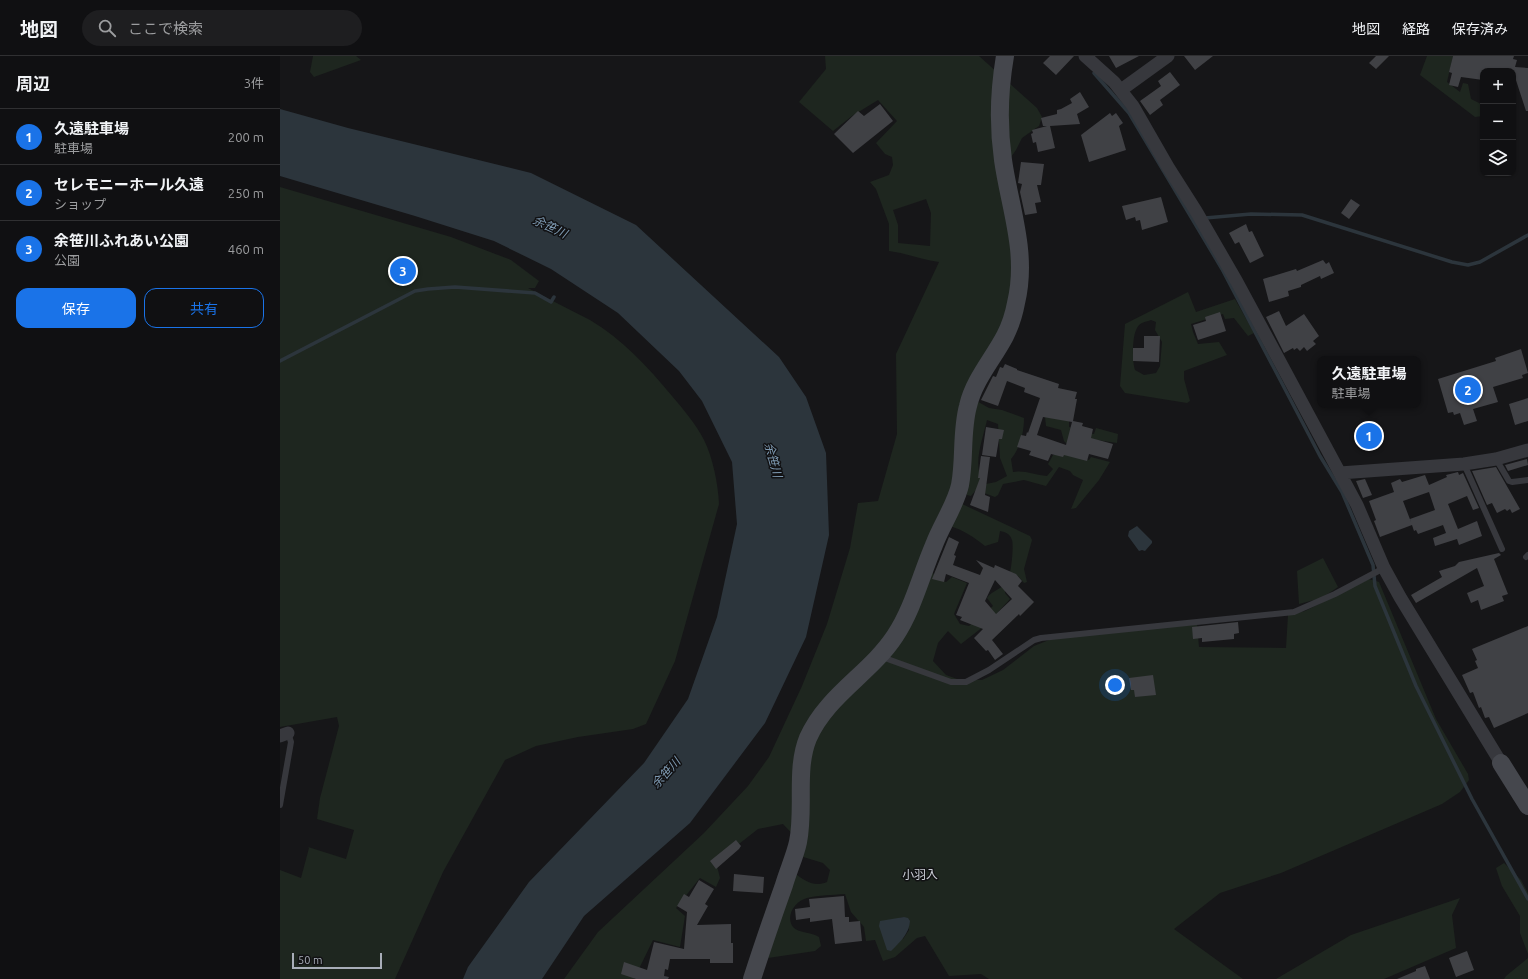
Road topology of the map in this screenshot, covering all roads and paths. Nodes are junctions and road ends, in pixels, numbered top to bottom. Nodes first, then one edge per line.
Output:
1 (1005, 56) edge
2 (1085, 56) edge
3 (1168, 56) edge
4 (1121, 90) junction
5 (1528, 450) edge
6 (1496, 459) junction
7 (1464, 464) junction
8 (1340, 473) junction
9 (1528, 480) edge
10 (1502, 549) dead end
11 (1384, 568) junction
12 (881, 656) junction
13 (284, 734) edge
14 (1501, 763) joint
15 (280, 805) edge
16 (1528, 806) edge
17 (752, 979) edge

1 - 12 street
2 - 4 street
3 - 4 street
4 - 8 street
5 - 6 street
6 - 7 street
6 - 9 lane
7 - 8 street
7 - 10 lane
8 - 11 street
11 - 12 lane
11 - 14 street
12 - 17 street
13 - 15 lane
14 - 16 street

